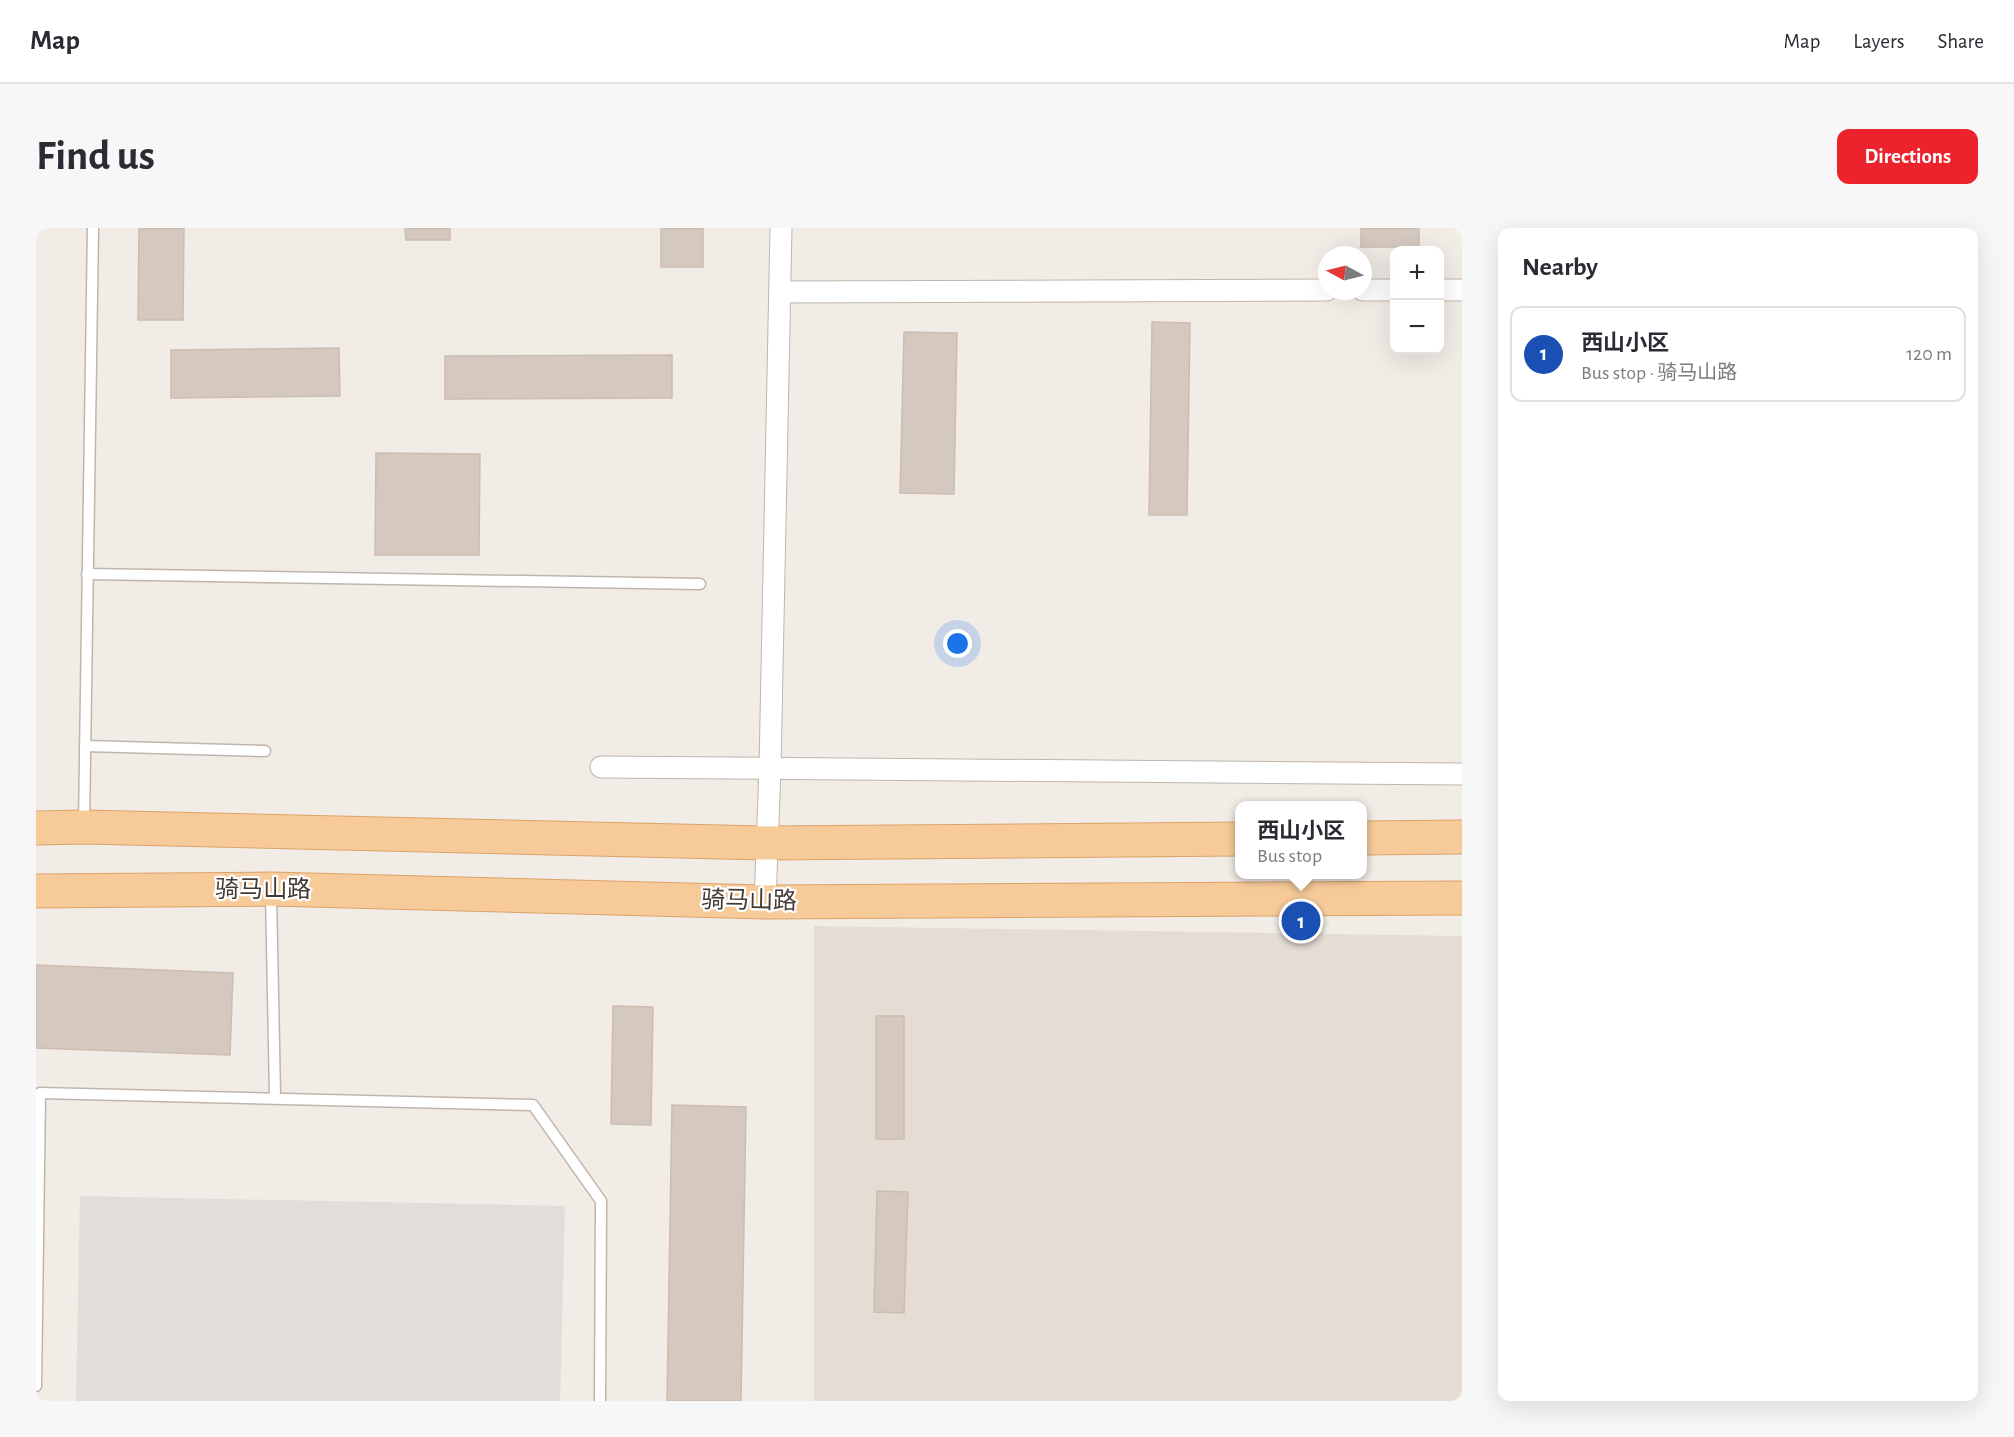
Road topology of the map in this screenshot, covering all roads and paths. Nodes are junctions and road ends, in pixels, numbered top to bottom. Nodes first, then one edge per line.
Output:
1 (93, 228) edge
2 (781, 228) edge
3 (1318, 290) edge
4 (1372, 290) edge
5 (1390, 290) edge
6 (1444, 290) edge
7 (1462, 290) edge
8 (781, 292) junction
9 (87, 574) junction
10 (700, 584) dead end
11 (85, 746) junction
12 (265, 751) dead end
13 (601, 767) dead end
14 (770, 768) junction
15 (1462, 774) edge
16 (84, 827) junction
17 (36, 828) edge
18 (1462, 837) edge
19 (1367, 838) edge
20 (1235, 839) edge
21 (768, 843) junction
22 (271, 889) junction
23 (36, 891) edge
24 (1462, 898) edge
25 (765, 903) junction
26 (275, 1097) junction
27 (36, 1386) edge
28 (600, 1401) edge

1 - 9 lane
2 - 8 street
3 - 8 street
4 - 5 street
6 - 7 street
8 - 14 street
9 - 10 lane
9 - 11 lane
11 - 12 lane
11 - 16 lane
13 - 14 street
14 - 15 street
14 - 21 street
16 - 17 main road
16 - 21 main road
18 - 19 main road
20 - 21 main road
21 - 25 street
22 - 23 main road, 骑马山路
22 - 25 main road, 骑马山路
22 - 26 lane
24 - 25 main road, 骑马山路
26 - 27 lane
26 - 28 lane

